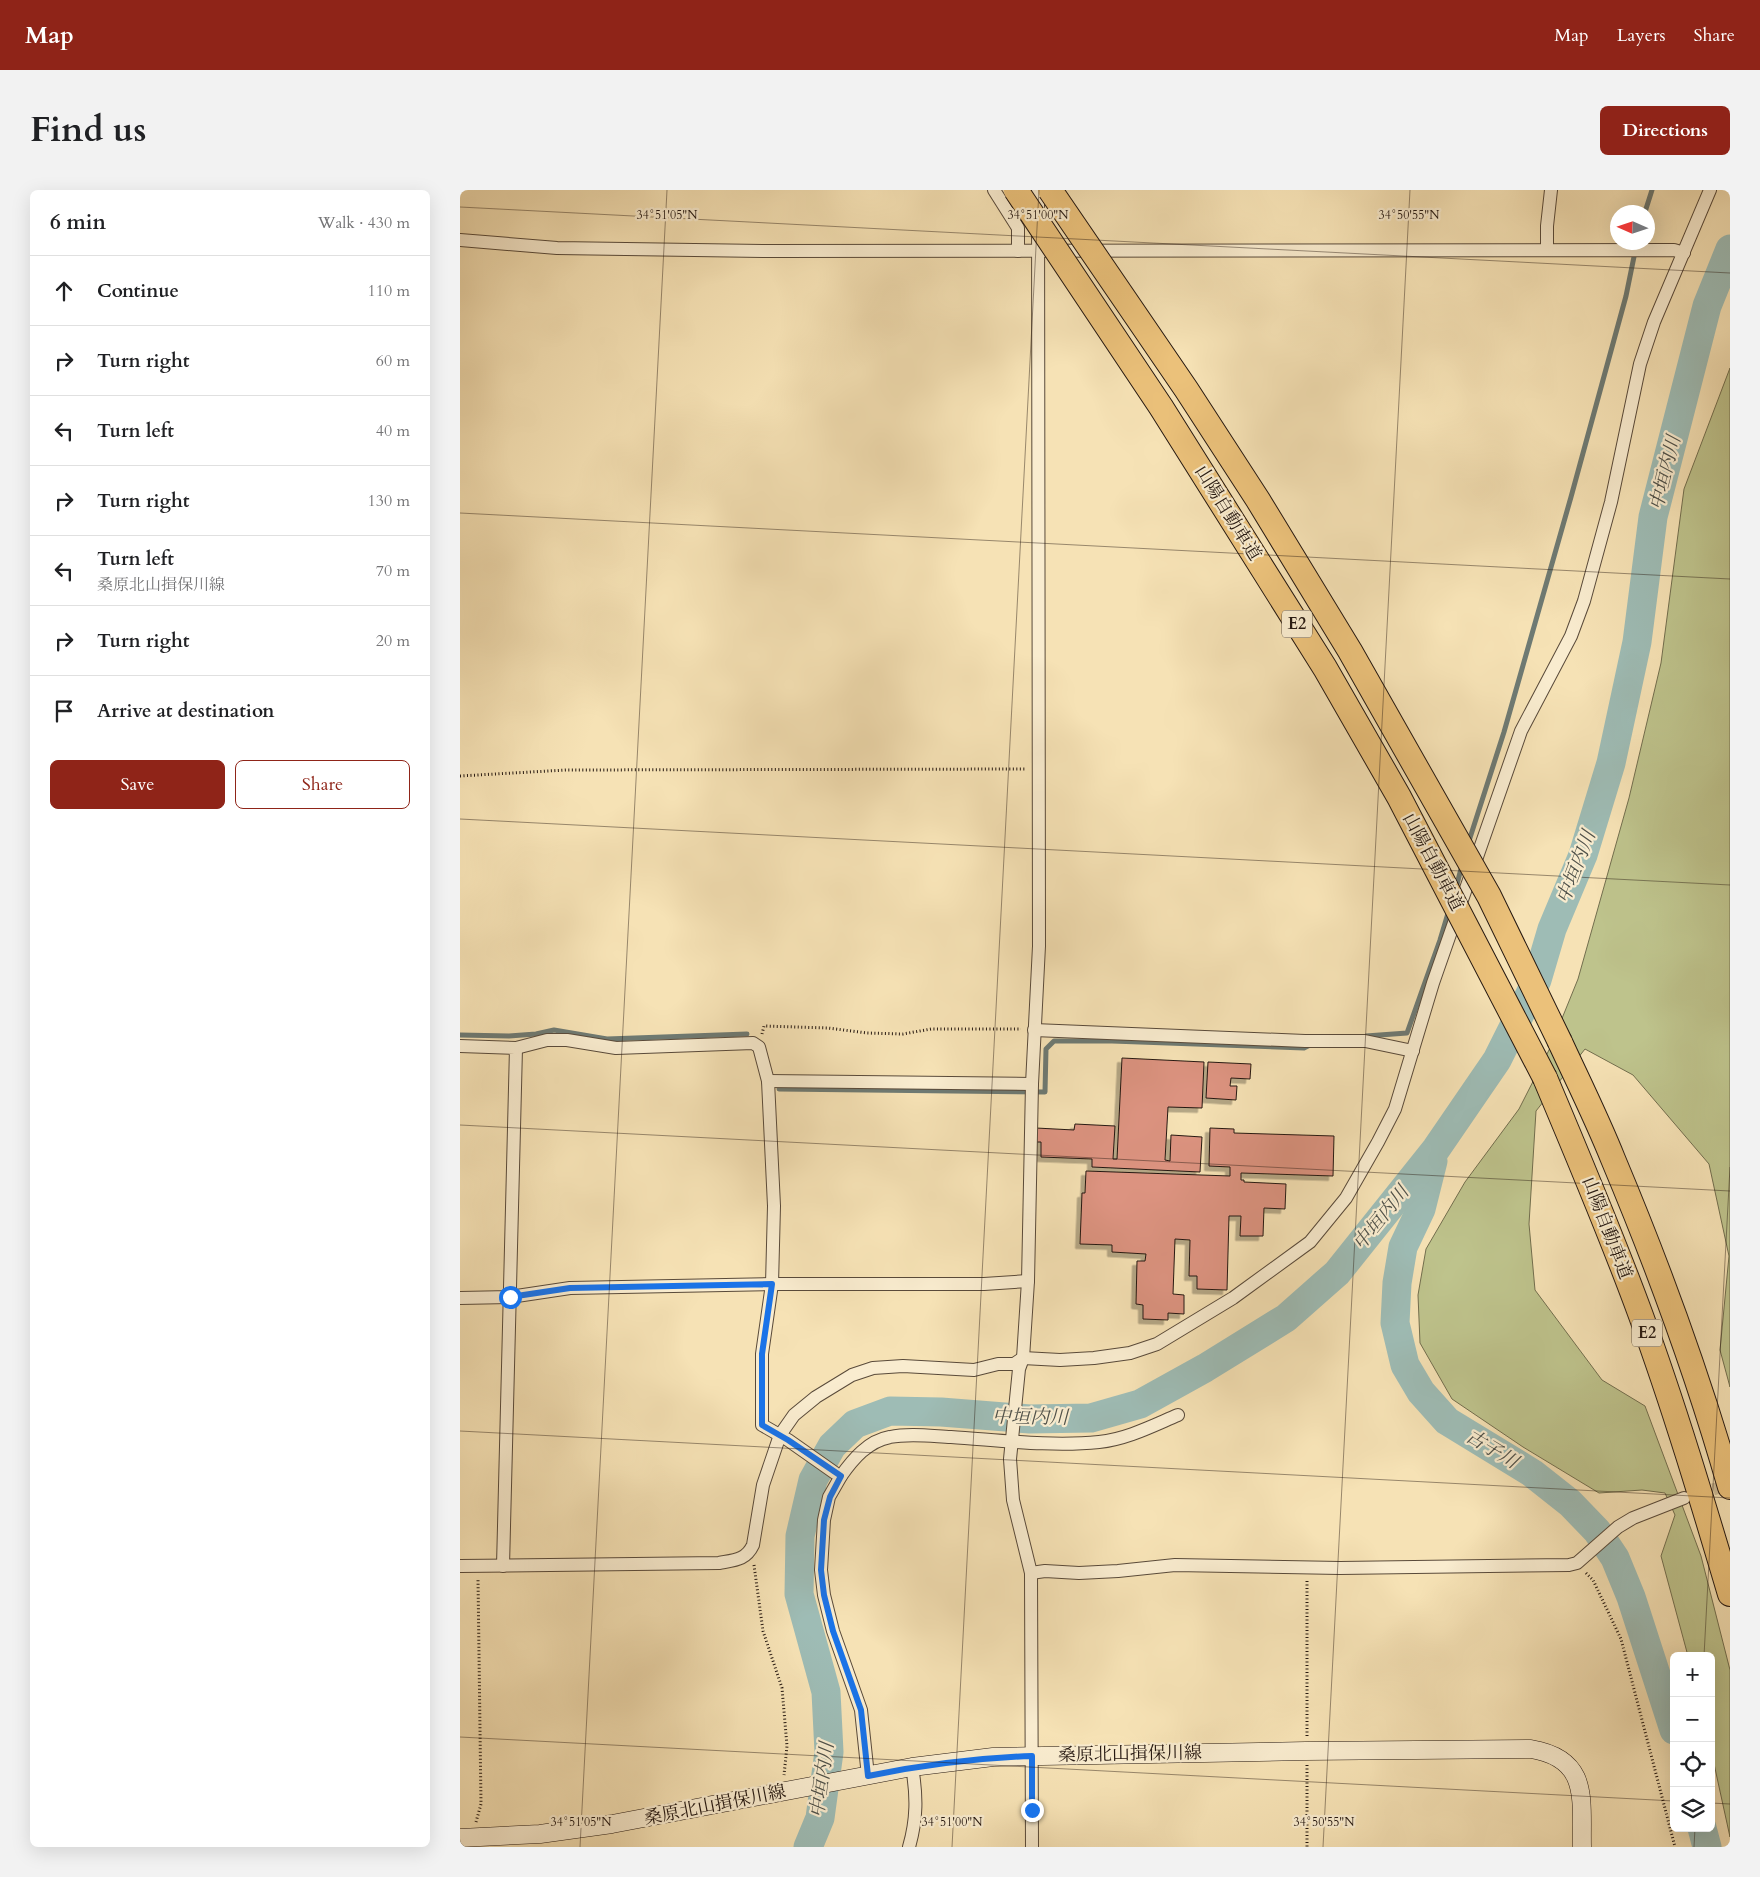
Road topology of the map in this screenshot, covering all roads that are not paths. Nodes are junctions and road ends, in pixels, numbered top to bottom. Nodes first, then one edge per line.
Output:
1 (994, 190) edge
2 (1551, 190) edge
3 (1710, 190) edge
4 (1030, 195) edge
5 (460, 240) edge
6 (1547, 250) junction
7 (1018, 251) junction
8 (1038, 251) junction
9 (1684, 253) junction
10 (1034, 1030) junction
11 (460, 1046) edge
12 (516, 1048) junction
13 (1413, 1051) junction
14 (768, 1082) junction
15 (1032, 1084) junction
16 (1028, 1281) junction
17 (772, 1284) junction
18 (510, 1297) junction
19 (460, 1298) edge
20 (1021, 1364) junction
21 (1178, 1416) dead end
22 (784, 1437) junction
23 (1011, 1438) junction
24 (838, 1475) junction
25 (1730, 1487) edge
26 (1684, 1498) tunnel mouth
27 (460, 1566) edge
28 (503, 1566) junction
29 (1031, 1573) junction
30 (1730, 1594) edge
31 (1032, 1756) junction
32 (912, 1767) junction
33 (863, 1777) junction
34 (467, 1838) edge
35 (909, 1847) edge
36 (1032, 1847) edge
37 (1582, 1847) edge

1 - 4 street
2 - 6 street
3 - 9 street
4 - 7 street
4 - 8 street
4 - 25 highway, 山陽自動車道 / E2, bridge
4 - 30 highway, 山陽自動車道 / E2, bridge
5 - 7 street
6 - 8 street
6 - 9 street
7 - 8 street
8 - 10 street
9 - 13 street
10 - 13 street
10 - 15 street
11 - 12 street
12 - 14 street
12 - 18 street
13 - 20 street
14 - 15 street
14 - 17 street
15 - 16 street
16 - 17 street
16 - 20 street
17 - 18 street
17 - 22 street
18 - 19 street
18 - 28 street
20 - 22 street
20 - 23 street
21 - 23 street
22 - 24 street
22 - 28 street
23 - 24 street
23 - 29 street
24 - 33 street
26 - 29 street
27 - 28 street
29 - 31 street
31 - 32 main road, 桑原北山揖保川線
31 - 36 street
31 - 37 main road, 桑原北山揖保川線
32 - 33 main road, 桑原北山揖保川線
32 - 35 street
33 - 34 main road, 桑原北山揖保川線

